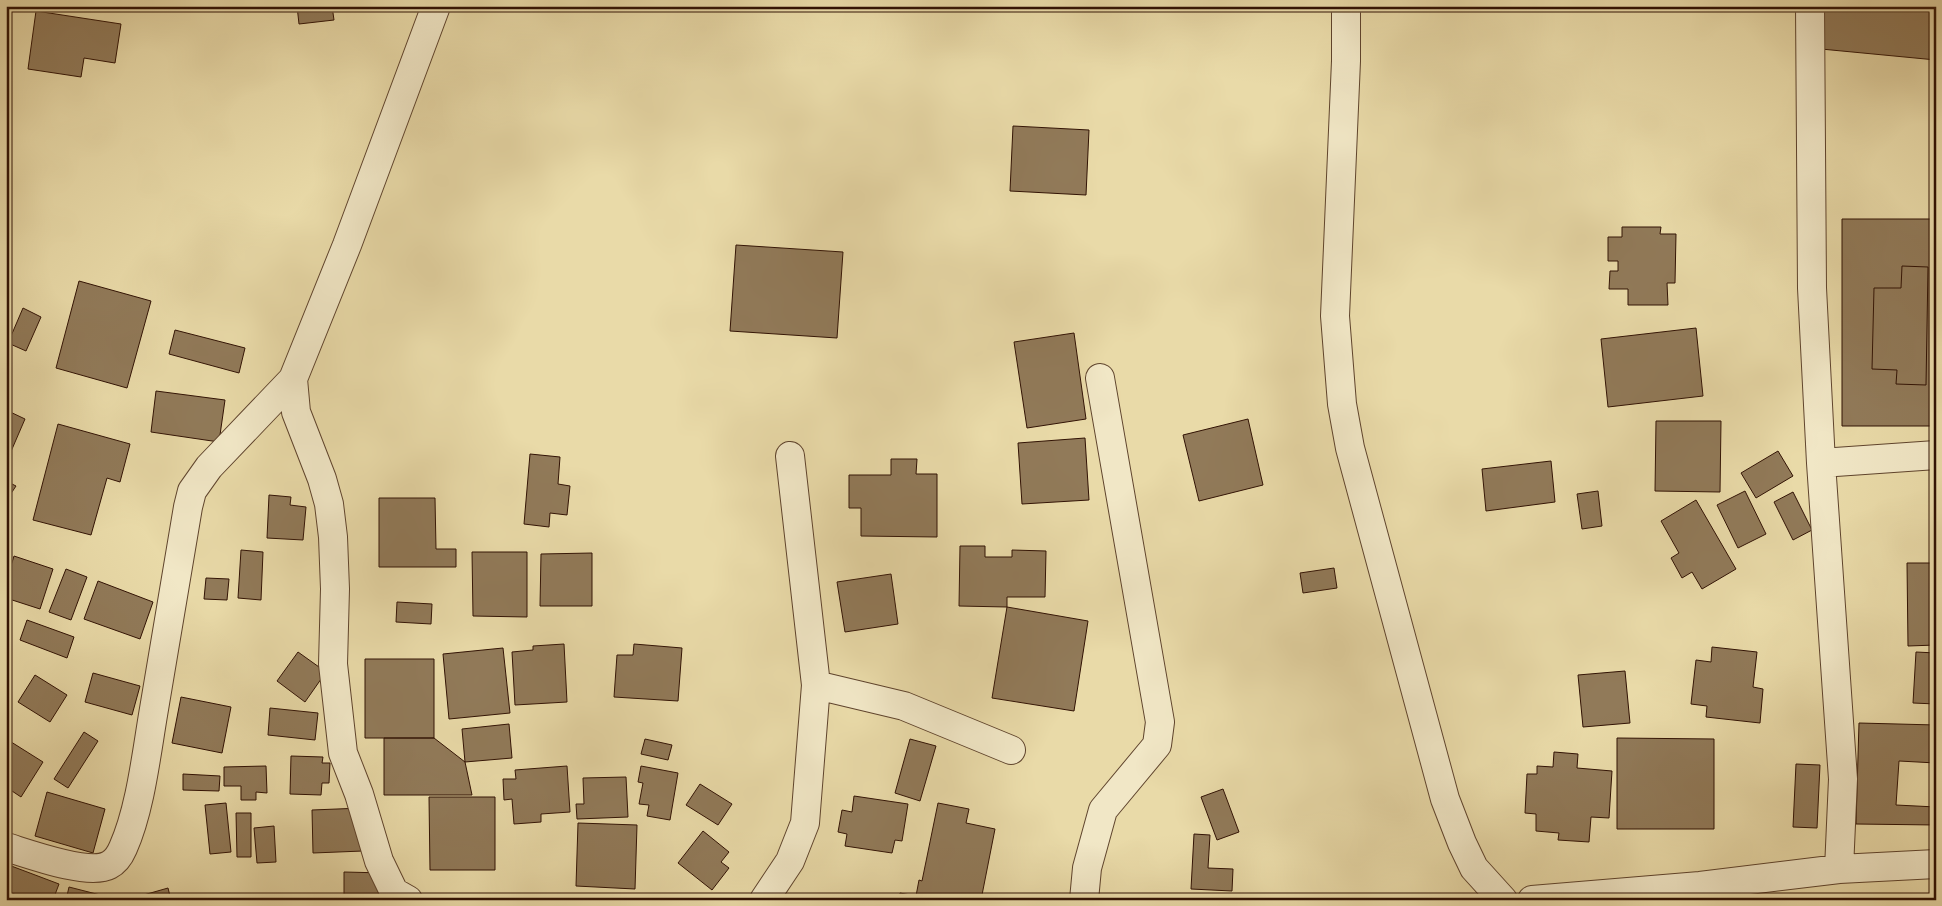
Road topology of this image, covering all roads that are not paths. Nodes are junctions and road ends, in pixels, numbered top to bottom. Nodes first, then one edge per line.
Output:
1 (436, 6) edge
2 (1346, 6) edge
3 (1810, 6) edge
4 (1100, 378) dead end
5 (293, 379) junction
6 (1936, 455) edge
7 (790, 456) dead end
8 (1821, 463) junction
9 (816, 685) junction
10 (1011, 750) dead end
11 (6, 847) edge
12 (1936, 864) edge
13 (1839, 869) junction
14 (1678, 893) edge
15 (396, 897) edge
16 (1603, 897) edge
17 (764, 900) edge
18 (1084, 900) edge
19 (1503, 900) edge
20 (1532, 900) edge

1 - 5 street
2 - 19 street
3 - 8 street
4 - 18 street
5 - 11 street
5 - 15 street
6 - 8 street
7 - 9 street
8 - 13 street
9 - 10 street
9 - 17 street
12 - 13 street
13 - 14 street
14 - 16 street
16 - 20 street

